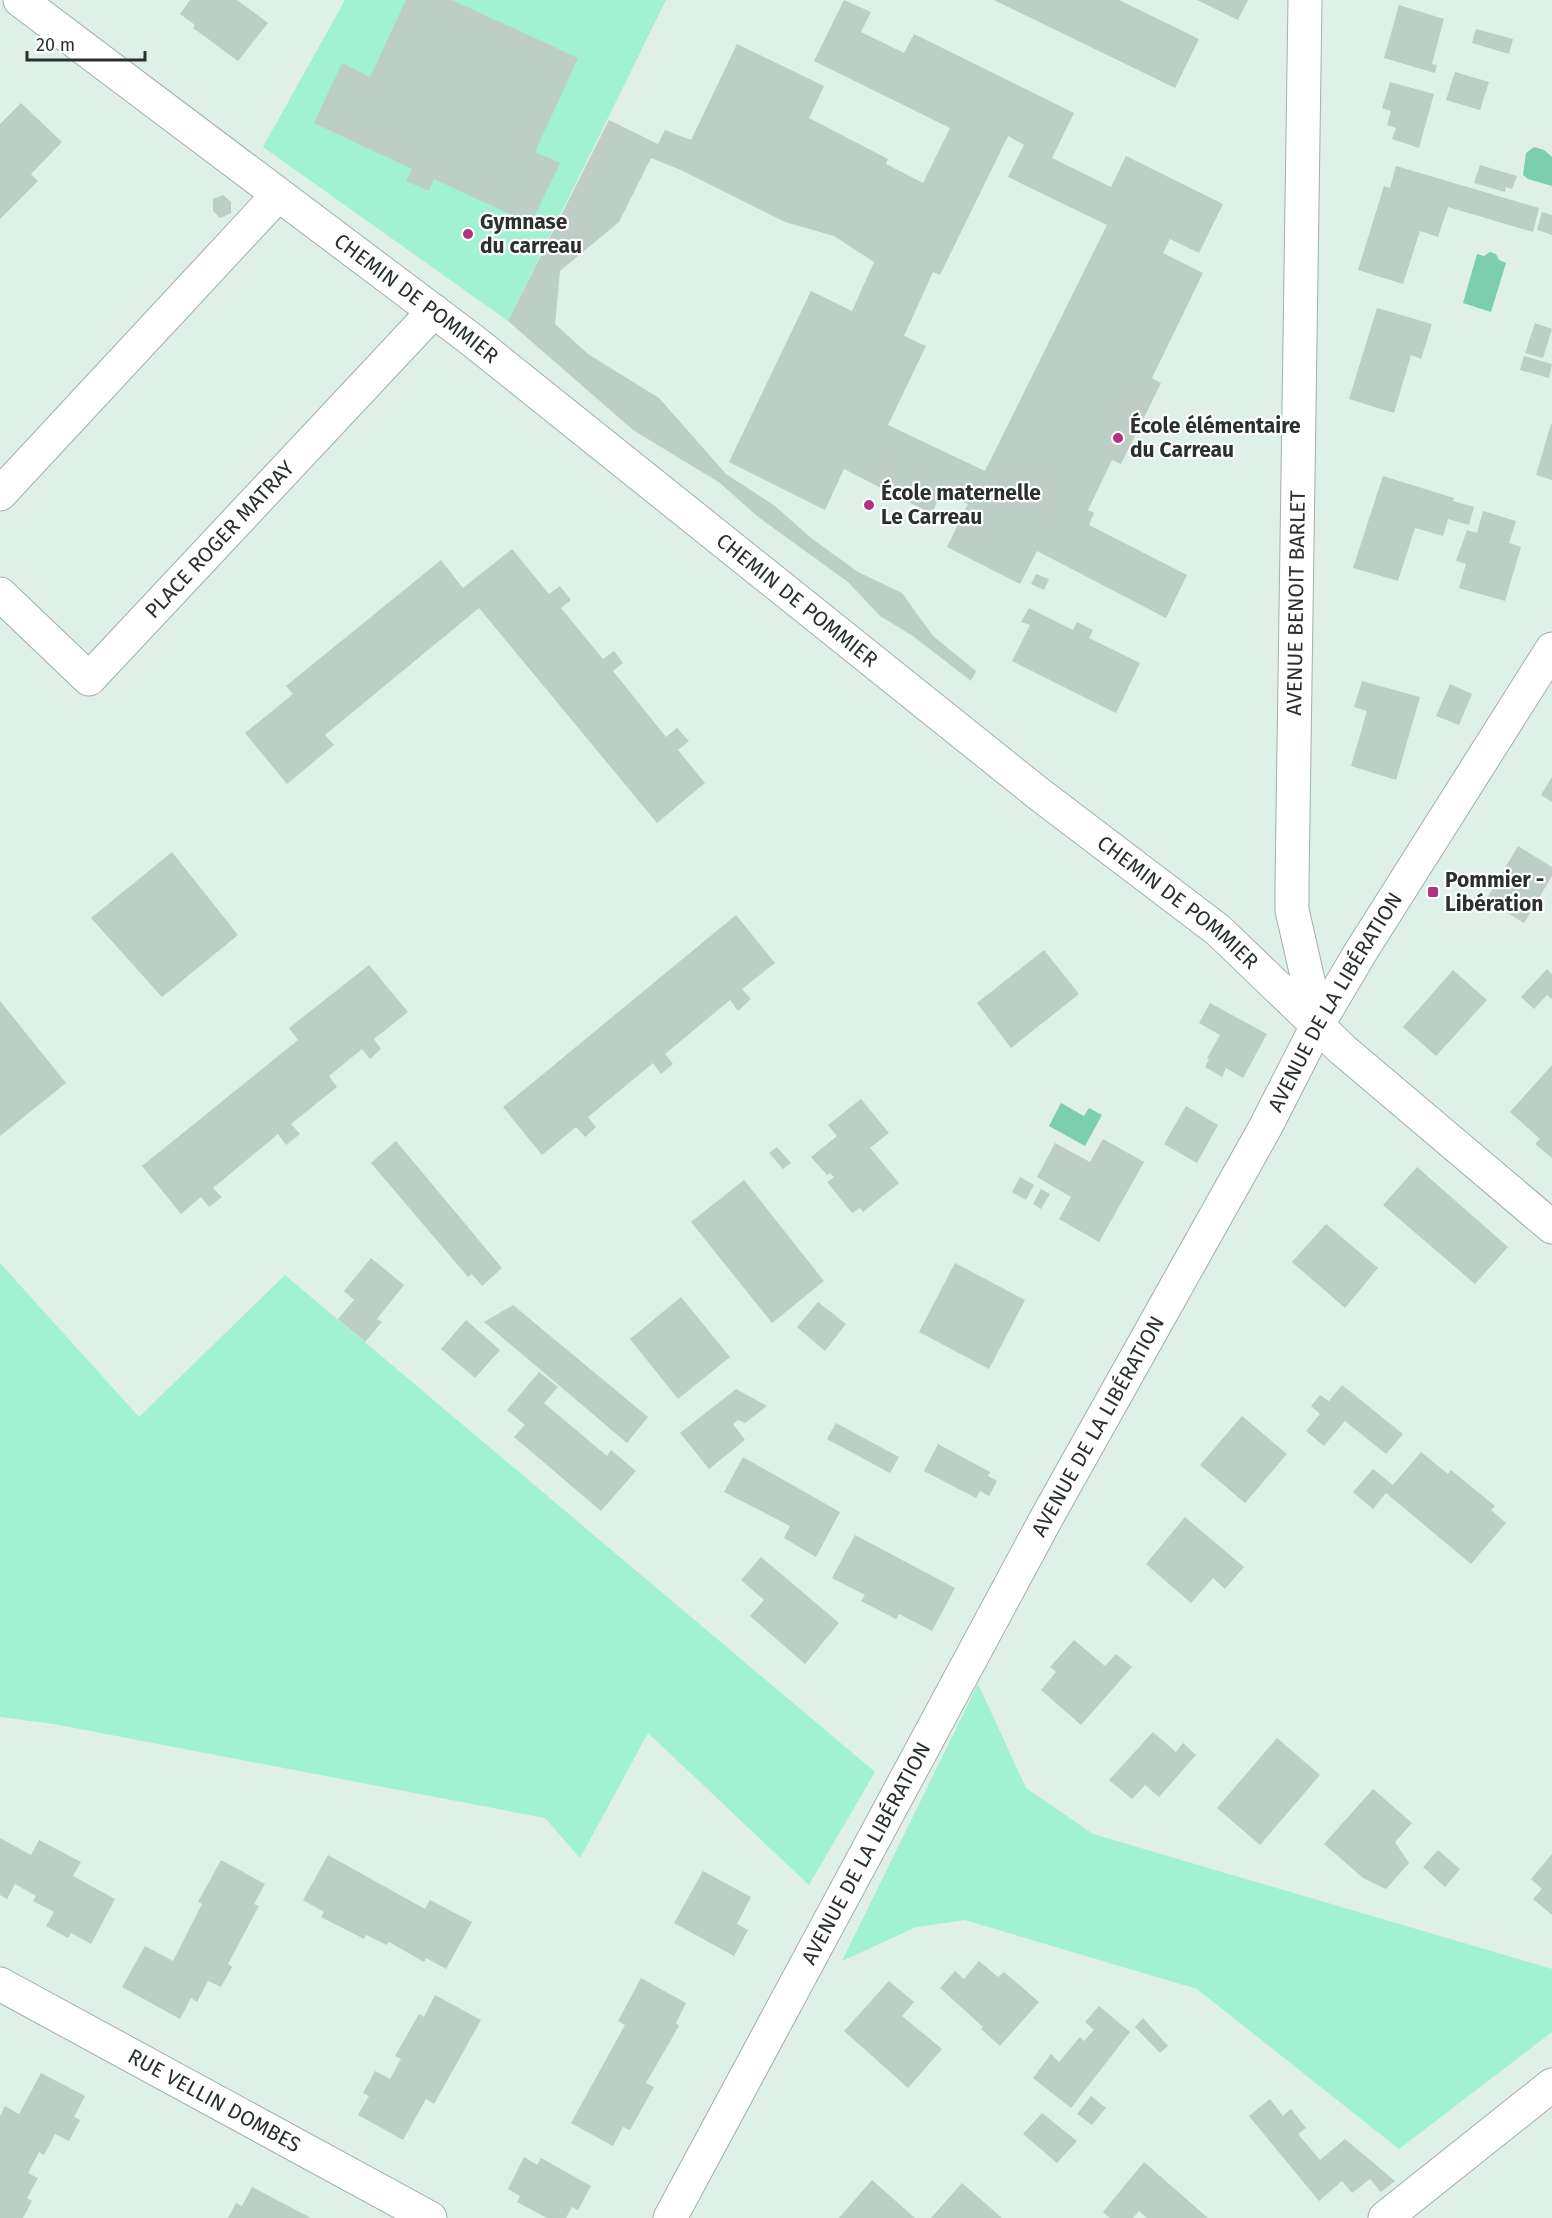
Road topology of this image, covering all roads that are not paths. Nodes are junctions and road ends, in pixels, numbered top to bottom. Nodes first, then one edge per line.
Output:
1 (20, 0) edge
2 (1305, 0) edge
3 (277, 196) junction
4 (434, 311) junction
5 (0, 494) edge
6 (0, 594) edge
7 (1552, 649) edge
8 (1318, 1024) junction
9 (1552, 1227) edge
10 (0, 1984) edge
11 (1552, 2085) edge
12 (1399, 2215) edge
13 (430, 2218) edge
14 (670, 2218) edge

1 - 3 street, CHEMIN DE POMMIER
2 - 8 street, AVENUE BENOIT BARLET
3 - 4 street, CHEMIN DE POMMIER
3 - 5 street
4 - 6 street, PLACE ROGER MATRAY
4 - 8 street, CHEMIN DE POMMIER
7 - 8 street, AVENUE DE LA LIBÉRATION
8 - 9 street, CHEMIN DE POMMIER
8 - 14 street, AVENUE DE LA LIBÉRATION
10 - 13 street, RUE VELLIN DOMBES
11 - 12 street

